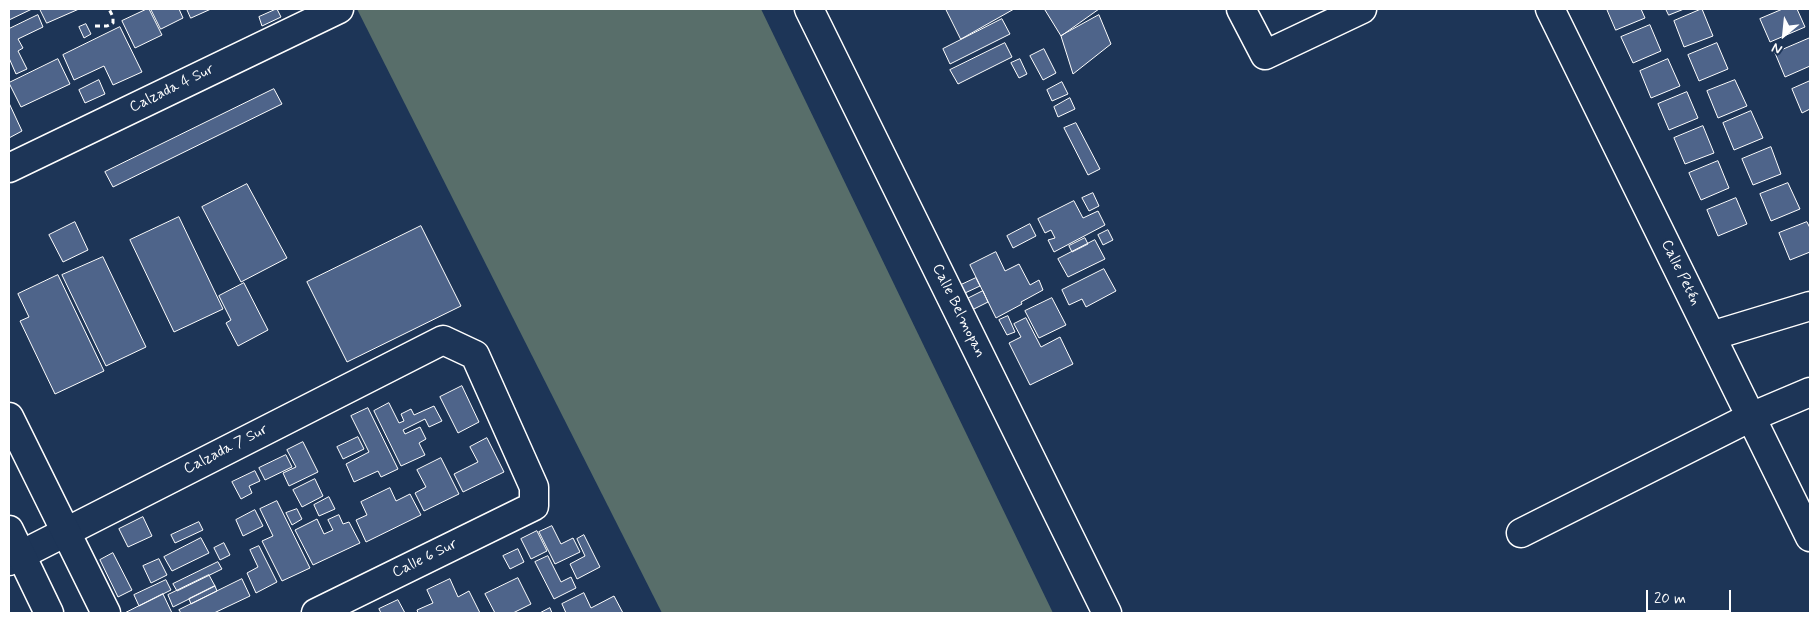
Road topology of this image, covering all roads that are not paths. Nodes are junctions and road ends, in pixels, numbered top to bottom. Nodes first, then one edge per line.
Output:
1 (336, 9) edge
2 (809, 9) edge
3 (1241, 9) edge
4 (1362, 9) edge
5 (1550, 9) edge
6 (9, 168) edge
7 (1810, 306) edge
8 (1711, 336) junction
9 (443, 340) joint
10 (1810, 392) edge
11 (9, 416) edge
12 (1751, 417) junction
13 (9, 530) edge
14 (66, 531) junction
15 (1521, 533) dead end
16 (1810, 537) edge
17 (15, 558) edge
18 (49, 613) edge
19 (106, 613) edge
20 (316, 613) edge
21 (1107, 613) edge

1 - 6 street, Calzada 4 Sur
2 - 21 street, Calle Belmopan
3 - 4 street
5 - 8 street, Calle Petén
7 - 8 street
8 - 12 street, Calle Petén
9 - 14 street, Calzada 7 Sur
9 - 20 street, Calle 6 Sur
10 - 12 street
11 - 14 street
12 - 15 street
12 - 16 street, Calle Petén
13 - 17 street
14 - 17 street, Calzada 7 Sur
14 - 19 street
17 - 18 street

